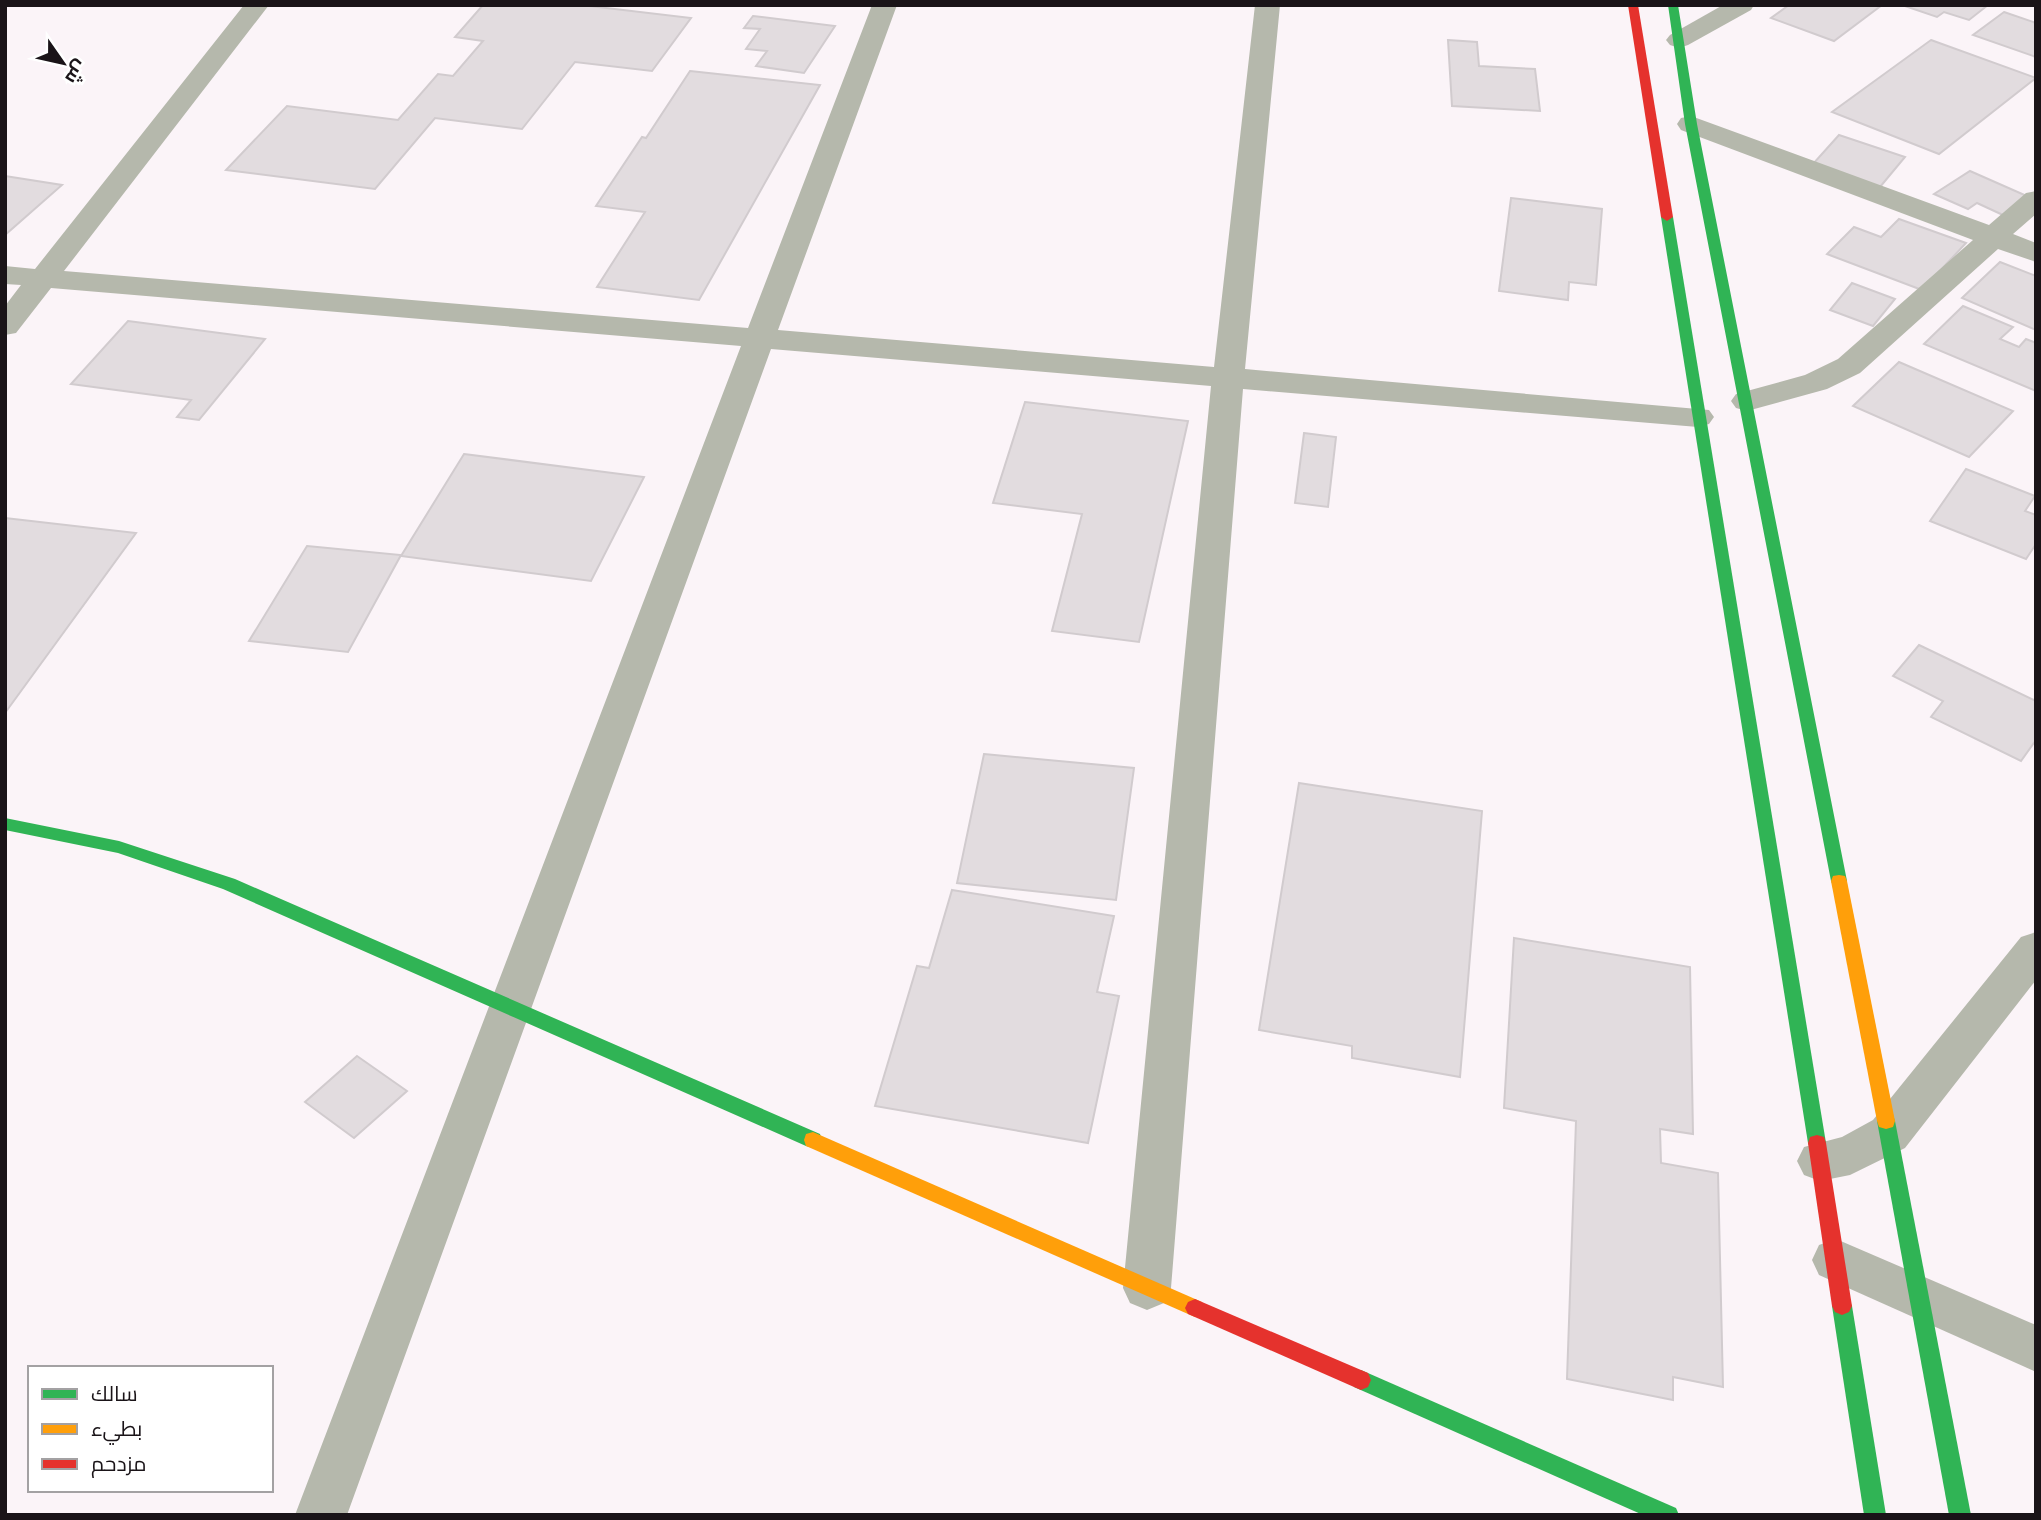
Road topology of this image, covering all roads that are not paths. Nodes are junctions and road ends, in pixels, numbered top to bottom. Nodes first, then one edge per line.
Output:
1 (257, 5) edge
2 (886, 5) edge
3 (1268, 5) edge
4 (1633, 5) edge
5 (1673, 5) edge
6 (1742, 5) edge
7 (1679, 40) junction
8 (1691, 124) junction
9 (2036, 198) edge
10 (1993, 236) junction
11 (2036, 253) edge
12 (5, 275) edge
13 (45, 279) junction
14 (5, 326) edge
15 (760, 340) junction
16 (1228, 379) junction
17 (1747, 401) junction
18 (1698, 417) junction
19 (5, 824) edge
20 (2036, 949) edge
21 (508, 1008) junction
22 (1889, 1134) junction
23 (1821, 1161) junction
24 (1836, 1260) junction
25 (1147, 1288) junction
26 (1919, 1296) junction
27 (2036, 1349) edge
28 (321, 1515) edge
29 (1668, 1515) edge
30 (1875, 1515) edge
31 (1960, 1515) edge

1 - 13 street
2 - 15 street
3 - 16 street
4 - 18 main road
5 - 7 main road
6 - 7 street
7 - 8 main road
8 - 10 street
8 - 17 main road
9 - 10 street
10 - 11 street
10 - 17 street
12 - 13 street
13 - 14 street
13 - 15 street
15 - 16 street
15 - 21 street
16 - 18 street
16 - 25 street
17 - 22 main road
18 - 23 main road
19 - 21 main road
20 - 22 street
21 - 25 main road
21 - 28 street
22 - 23 street
22 - 26 main road
23 - 24 main road
24 - 26 street
24 - 30 main road
25 - 29 main road
26 - 27 street
26 - 31 main road

